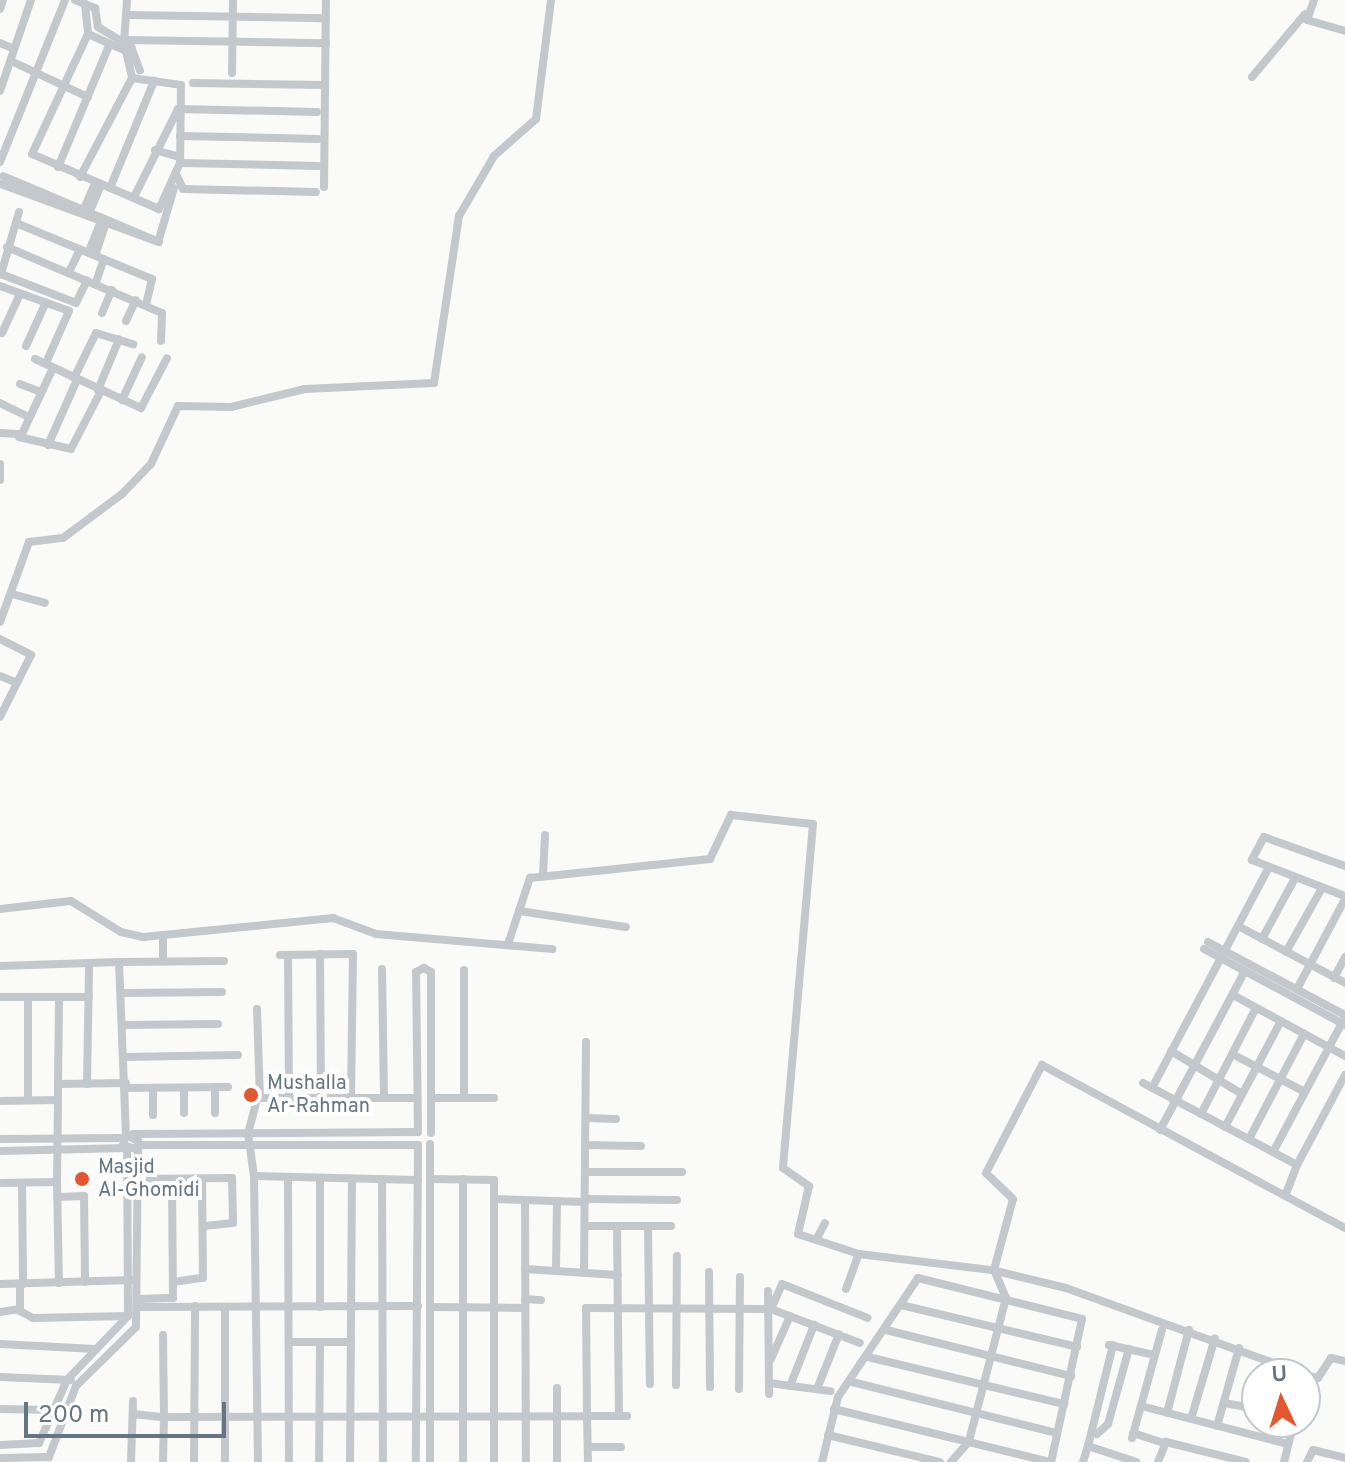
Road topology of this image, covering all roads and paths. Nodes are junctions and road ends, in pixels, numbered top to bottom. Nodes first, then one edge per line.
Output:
1 (3, 0) edge
2 (31, 0) edge
3 (65, 0) edge
4 (75, 0) edge
5 (127, 0) edge
6 (233, 0) edge
7 (326, 0) edge
8 (551, 0) edge
9 (1314, 0) edge
10 (85, 4) junction
11 (0, 9) edge
12 (1305, 14) junction
13 (127, 15) junction
14 (233, 17) junction
15 (326, 18) junction
16 (1345, 31) edge
17 (88, 34) junction
18 (124, 41) junction
19 (0, 43) edge
20 (232, 43) junction
21 (326, 43) junction
22 (108, 48) dead end
23 (14, 49) junction
24 (11, 61) junction
25 (140, 70) dead end
26 (3, 72) edge
27 (37, 73) junction
28 (232, 73) dead end
29 (1252, 77) dead end
30 (132, 78) junction
31 (154, 81) junction
32 (193, 83) dead end
33 (325, 85) junction
34 (64, 86) junction
35 (0, 91) edge
36 (88, 97) junction
37 (178, 109) junction
38 (317, 112) dead end
39 (180, 136) junction
40 (318, 139) dead end
41 (155, 150) junction
42 (180, 160) junction
43 (0, 162) edge
44 (318, 166) dead end
45 (58, 167) junction
46 (177, 176) junction
47 (80, 177) junction
48 (1, 179) edge
49 (102, 185) junction
50 (134, 197) junction
51 (87, 210) junction
52 (19, 212) dead end
53 (104, 221) junction
54 (16, 223) junction
55 (7, 247) junction
56 (88, 251) junction
57 (104, 259) junction
58 (69, 272) junction
59 (92, 281) junction
60 (0, 286) edge
61 (112, 290) junction
62 (20, 294) junction
63 (136, 300) junction
64 (46, 302) junction
65 (146, 304) junction
66 (102, 313) dead end
67 (126, 321) dead end
68 (2, 333) dead end
69 (119, 339) junction
70 (161, 341) dead end
71 (133, 344) dead end
72 (26, 346) dead end
73 (142, 357) dead end
74 (167, 358) dead end
75 (35, 359) dead end
76 (49, 366) junction
77 (75, 379) junction
78 (20, 384) dead end
79 (100, 390) junction
80 (41, 392) junction
81 (122, 400) junction
82 (0, 403) edge
83 (29, 417) junction
84 (0, 433) edge
85 (19, 437) junction
86 (48, 445) junction
87 (0, 464) edge
88 (0, 480) edge
89 (12, 594) junction
90 (45, 603) dead end
91 (0, 622) edge
92 (0, 639) edge
93 (0, 676) edge
94 (15, 682) junction
95 (0, 717) edge
96 (10, 720) dead end
97 (545, 835) dead end
98 (1345, 866) edge
99 (1268, 869) junction
100 (543, 875) junction
101 (1295, 878) junction
102 (1322, 888) junction
103 (1345, 897) edge
104 (0, 909) edge
105 (519, 911) junction
106 (1238, 926) junction
107 (626, 927) dead end
108 (163, 937) junction
109 (1262, 939) junction
110 (508, 944) junction
111 (1206, 945) dead end
112 (552, 949) dead end
113 (1286, 952) junction
114 (320, 954) junction
115 (1222, 954) junction
116 (1345, 957) edge
117 (163, 961) junction
118 (224, 961) dead end
119 (119, 962) junction
120 (89, 964) junction
121 (1311, 965) junction
122 (0, 966) edge
123 (382, 969) dead end
124 (464, 970) dead end
125 (1245, 971) junction
126 (1334, 978) junction
127 (1345, 983) edge
128 (1297, 989) junction
129 (222, 992) dead end
130 (121, 993) junction
131 (1233, 995) junction
132 (0, 997) edge
133 (28, 997) junction
134 (89, 997) junction
135 (59, 998) junction
136 (1256, 1008) junction
137 (257, 1009) dead end
138 (1344, 1020) edge
139 (1281, 1021) junction
140 (218, 1024) dead end
141 (122, 1025) junction
142 (1304, 1034) junction
143 (586, 1042) dead end
144 (1329, 1047) junction
145 (1171, 1051) junction
146 (1232, 1054) junction
147 (238, 1055) dead end
148 (1345, 1056) edge
149 (124, 1057) junction
150 (1195, 1066) junction
151 (1257, 1066) junction
152 (1345, 1075) edge
153 (1281, 1079) junction
154 (1218, 1080) junction
155 (58, 1084) junction
156 (87, 1084) junction
157 (126, 1086) junction
158 (215, 1087) junction
159 (228, 1087) dead end
160 (153, 1088) junction
161 (184, 1088) junction
162 (1305, 1092) junction
163 (1242, 1094) junction
164 (258, 1095) junction
165 (289, 1098) junction
166 (321, 1098) junction
167 (351, 1098) junction
168 (384, 1098) junction
169 (417, 1098) junction
170 (431, 1098) junction
171 (464, 1098) junction
172 (494, 1098) dead end
173 (28, 1100) junction
174 (58, 1100) junction
175 (0, 1101) edge
176 (1176, 1101) junction
177 (184, 1113) dead end
178 (215, 1113) dead end
179 (1201, 1114) junction
180 (153, 1115) dead end
181 (586, 1118) junction
182 (616, 1119) dead end
183 (1225, 1127) junction
184 (1160, 1130) junction
185 (356, 1131) junction
186 (418, 1132) junction
187 (431, 1133) junction
188 (245, 1134) junction
189 (128, 1136) junction
190 (0, 1139) edge
191 (1249, 1139) junction
192 (82, 1140) junction
193 (59, 1142) junction
194 (430, 1144) junction
195 (241, 1145) junction
196 (356, 1145) junction
197 (418, 1145) junction
198 (586, 1145) junction
199 (641, 1146) dead end
200 (131, 1148) junction
201 (0, 1151) edge
202 (83, 1151) junction
203 (1273, 1152) junction
204 (58, 1153) junction
205 (1297, 1165) junction
206 (585, 1172) junction
207 (682, 1172) dead end
208 (254, 1176) junction
209 (137, 1179) junction
210 (172, 1179) junction
211 (202, 1179) junction
212 (288, 1179) junction
213 (320, 1179) junction
214 (352, 1179) junction
215 (382, 1179) junction
216 (430, 1179) junction
217 (463, 1179) junction
218 (418, 1180) junction
219 (57, 1182) junction
220 (0, 1183) edge
221 (22, 1183) junction
222 (418, 1191) junction
223 (430, 1192) junction
224 (1285, 1196) junction
225 (58, 1197) junction
226 (494, 1199) junction
227 (525, 1200) junction
228 (585, 1200) junction
229 (677, 1200) dead end
230 (557, 1201) junction
231 (825, 1223) dead end
232 (203, 1226) junction
233 (585, 1226) junction
234 (617, 1226) junction
235 (648, 1226) junction
236 (671, 1226) dead end
237 (1345, 1228) edge
238 (816, 1240) junction
239 (859, 1254) junction
240 (677, 1256) dead end
241 (525, 1269) junction
242 (994, 1270) junction
243 (556, 1271) junction
244 (709, 1272) dead end
245 (584, 1273) junction
246 (618, 1275) junction
247 (740, 1277) dead end
248 (132, 1280) junction
249 (85, 1282) junction
250 (173, 1282) junction
251 (59, 1283) junction
252 (0, 1284) edge
253 (22, 1284) junction
254 (846, 1289) dead end
255 (768, 1291) dead end
256 (1006, 1298) junction
257 (541, 1300) dead end
258 (140, 1303) junction
259 (525, 1303) junction
260 (901, 1305) junction
261 (195, 1306) junction
262 (418, 1306) junction
263 (225, 1307) junction
264 (258, 1307) junction
265 (289, 1307) junction
266 (320, 1307) junction
267 (351, 1307) junction
268 (382, 1307) junction
269 (432, 1307) junction
270 (462, 1307) junction
271 (618, 1307) junction
272 (677, 1307) junction
273 (493, 1308) junction
274 (649, 1308) junction
275 (709, 1308) junction
276 (739, 1308) junction
277 (771, 1309) junction
278 (18, 1310) junction
279 (0, 1312) edge
280 (128, 1316) junction
281 (790, 1316) junction
282 (868, 1318) dead end
283 (814, 1325) junction
284 (525, 1326) junction
285 (538, 1326) dead end
286 (997, 1326) junction
287 (886, 1330) junction
288 (1162, 1330) dead end
289 (1189, 1330) junction
290 (839, 1334) junction
291 (163, 1335) dead end
292 (1215, 1338) junction
293 (289, 1342) junction
294 (320, 1342) junction
295 (351, 1342) junction
296 (860, 1343) dead end
297 (0, 1344) edge
298 (1077, 1347) junction
299 (1239, 1348) junction
300 (95, 1349) junction
301 (1129, 1349) junction
302 (990, 1355) junction
303 (1154, 1355) junction
304 (868, 1357) junction
305 (1264, 1358) edge
306 (1345, 1361) edge
307 (770, 1364) junction
308 (1321, 1373) edge
309 (1071, 1376) junction
310 (0, 1377) edge
311 (67, 1380) junction
312 (80, 1381) junction
313 (852, 1382) junction
314 (769, 1383) junction
315 (650, 1384) dead end
316 (676, 1385) dead end
317 (983, 1385) junction
318 (790, 1386) junction
319 (710, 1387) dead end
320 (557, 1388) dead end
321 (739, 1389) dead end
322 (817, 1389) junction
323 (830, 1391) dead end
324 (769, 1394) dead end
325 (133, 1401) dead end
326 (1224, 1403) junction
327 (1064, 1404) junction
328 (1141, 1406) junction
329 (1241, 1406) edge
330 (0, 1409) edge
331 (834, 1409) junction
332 (52, 1410) junction
333 (976, 1413) junction
334 (1167, 1413) junction
335 (133, 1414) junction
336 (259, 1414) junction
337 (290, 1414) junction
338 (350, 1414) junction
339 (226, 1415) junction
340 (319, 1415) junction
341 (416, 1415) junction
342 (430, 1415) junction
343 (194, 1416) junction
344 (382, 1416) junction
345 (463, 1416) junction
346 (494, 1416) junction
347 (526, 1416) junction
348 (557, 1416) junction
349 (587, 1416) junction
350 (164, 1417) junction
351 (1191, 1419) junction
352 (1217, 1426) junction
353 (1057, 1433) junction
354 (1097, 1434) junction
355 (828, 1435) junction
356 (1290, 1438) edge
357 (969, 1441) junction
358 (1164, 1443) junction
359 (1288, 1444) junction
360 (0, 1445) edge
361 (1088, 1446) junction
362 (588, 1447) junction
363 (621, 1447) dead end
364 (0, 1458) edge
365 (1345, 1458) edge
366 (131, 1462) edge
367 (163, 1462) edge
368 (194, 1462) edge
369 (225, 1462) edge
370 (258, 1462) edge
371 (289, 1462) edge
372 (319, 1462) edge
373 (350, 1462) edge
374 (383, 1462) edge
375 (416, 1462) edge
376 (430, 1462) edge
377 (463, 1462) edge
378 (494, 1462) edge
379 (526, 1462) edge
380 (557, 1462) edge
381 (588, 1462) edge
382 (822, 1462) edge
383 (940, 1462) edge
384 (951, 1462) edge
385 (1050, 1462) edge
386 (1083, 1462) edge
387 (1136, 1462) edge
388 (1158, 1462) edge
389 (1246, 1462) edge
390 (1284, 1462) edge
391 (1307, 1462) edge

1 - 11 street
2 - 23 street
3 - 27 street
4 - 10 street
5 - 13 street
6 - 14 street
7 - 15 street
8 - 89 street
9 - 12 street
10 - 17 street
10 - 18 street
12 - 16 street
12 - 29 street
13 - 14 street
13 - 18 street
14 - 15 street
14 - 20 street
15 - 21 street
17 - 30 street
17 - 34 street
18 - 20 street
18 - 25 street
19 - 23 street
20 - 21 street
20 - 28 street
21 - 33 street
22 - 36 street
23 - 24 street
24 - 26 street
24 - 27 street
26 - 35 street
27 - 34 street
27 - 43 street
30 - 31 street
30 - 47 street
31 - 37 street
31 - 49 street
32 - 33 street
33 - 46 street
34 - 36 street
34 - 45 street
36 - 45 street
37 - 38 street
37 - 39 street
37 - 41 street
39 - 40 street
39 - 42 street
41 - 42 street
41 - 50 street
42 - 44 street
42 - 46 street
45 - 47 street
46 - 50 street
46 - 53 street
47 - 49 street
48 - 51 street
48 - 53 street
49 - 50 street
49 - 51 street
51 - 53 street
52 - 54 street
53 - 56 street
54 - 55 street
54 - 56 street
55 - 58 street
55 - 59 street
56 - 57 street
56 - 58 street
57 - 59 street
57 - 65 street
58 - 59 street
59 - 61 street
60 - 62 street
61 - 63 street
61 - 66 street
62 - 64 street
62 - 68 street
63 - 65 street
63 - 67 street
64 - 72 street
64 - 76 street
65 - 70 street
69 - 71 street
69 - 77 street
69 - 79 street
73 - 81 street
74 - 81 street
75 - 76 street
76 - 77 street
76 - 80 street
77 - 79 street
77 - 86 street
78 - 80 street
79 - 81 street
79 - 86 street
80 - 83 street
82 - 83 street
83 - 85 street
84 - 85 street
85 - 86 street
87 - 88 street
89 - 90 street
89 - 91 street
92 - 94 street
93 - 94 street
94 - 95 street
95 - 96 street
97 - 100 street
98 - 99 street
99 - 101 street
99 - 106 street
100 - 105 street
100 - 238 street
101 - 102 street
101 - 109 street
102 - 103 street
102 - 113 street
103 - 121 street
104 - 108 street
105 - 107 street
105 - 110 street
106 - 109 street
106 - 115 street
108 - 110 street
108 - 117 street
109 - 113 street
110 - 112 street
111 - 115 street
113 - 121 street
114 - 165 street
114 - 166 street
114 - 167 street
115 - 125 street
115 - 128 street
115 - 145 street
116 - 126 street
117 - 118 street
117 - 119 street
119 - 120 street
119 - 130 street
120 - 122 street
120 - 134 street
121 - 126 street
121 - 128 street
123 - 168 street
124 - 171 street
125 - 131 street
125 - 138 street
126 - 127 street
128 - 138 street
129 - 130 street
130 - 141 street
131 - 136 street
131 - 150 street
132 - 133 street
133 - 135 street
133 - 173 street
134 - 135 street
134 - 156 street
135 - 155 street
136 - 139 street
136 - 146 street
137 - 164 street
138 - 144 street
139 - 142 street
139 - 151 street
140 - 141 street
141 - 149 street
142 - 144 street
142 - 153 street
143 - 181 street
144 - 148 street
144 - 162 street
145 - 150 street
145 - 176 street
146 - 151 street
146 - 154 street
147 - 149 street
149 - 157 street
150 - 154 street
150 - 176 street
151 - 153 street
151 - 163 street
152 - 205 street
153 - 162 street
153 - 191 street
154 - 163 street
154 - 179 street
155 - 156 street
155 - 174 street
156 - 157 street
157 - 160 street
157 - 189 street
158 - 159 street
158 - 161 street
158 - 178 street
160 - 161 street
160 - 180 street
161 - 177 street
162 - 203 street
163 - 183 street
164 - 165 street
164 - 188 street
165 - 166 street
166 - 167 street
167 - 168 street
168 - 169 street
169 - 170 street
169 - 186 street
170 - 171 street
170 - 187 street
171 - 172 street
173 - 174 street
173 - 175 street
174 - 193 street
176 - 179 street
176 - 184 street
179 - 183 street
181 - 182 street
181 - 198 street
183 - 191 street
184 - 224 street
184 - 242 street
185 - 186 street
185 - 188 street
185 - 196 street
186 - 187 street
186 - 197 street
187 - 194 street
188 - 189 street
188 - 195 street
189 - 192 street
189 - 200 street
189 - 200 street
190 - 193 street
191 - 203 street
192 - 193 street
192 - 202 street
193 - 204 street
194 - 197 street
194 - 216 street
195 - 196 street
195 - 200 street
195 - 208 street
196 - 197 street
197 - 218 street
198 - 199 street
198 - 206 street
200 - 202 street
200 - 209 street
200 - 248 street
201 - 204 street
202 - 204 street
203 - 205 street
204 - 219 street
205 - 224 street
206 - 207 street
206 - 228 street
208 - 212 street
208 - 264 street
209 - 210 street
209 - 248 street
210 - 211 street
210 - 250 street
211 - 232 street
211 - 232 street
212 - 213 street
212 - 265 street
213 - 214 street
213 - 266 street
214 - 215 street
214 - 267 street
215 - 218 street
215 - 268 street
216 - 217 street
216 - 223 street
217 - 226 street
217 - 270 street
218 - 222 street
219 - 221 street
219 - 225 street
220 - 221 street
221 - 253 street
222 - 223 street
222 - 262 street
223 - 269 street
224 - 237 street
225 - 249 street
225 - 251 street
226 - 227 street
226 - 273 street
227 - 230 street
227 - 241 street
228 - 229 street
228 - 230 street
228 - 233 street
230 - 243 street
231 - 238 street
232 - 250 street
233 - 234 street
233 - 245 street
234 - 235 street
234 - 246 street
235 - 236 street
235 - 274 street
238 - 239 street
239 - 242 street
239 - 254 street
240 - 272 street
241 - 243 street
241 - 259 street
242 - 256 street
242 - 289 street
243 - 245 street
244 - 275 street
245 - 246 street
246 - 271 street
247 - 276 street
248 - 249 street
248 - 258 street
248 - 280 street
249 - 251 street
250 - 258 street
251 - 253 street
252 - 253 street
253 - 278 street
255 - 277 street
256 - 260 street
256 - 286 street
256 - 298 street
257 - 259 street
258 - 261 street
258 - 312 street
259 - 273 street
259 - 284 street
260 - 286 street
260 - 287 street
261 - 263 street
261 - 343 street
262 - 268 street
262 - 341 street
263 - 264 street
263 - 339 street
264 - 265 street
264 - 336 street
265 - 266 street
265 - 293 street
266 - 267 street
267 - 268 street
267 - 295 street
268 - 344 street
269 - 270 street
269 - 342 street
270 - 273 street
270 - 345 street
271 - 274 street
271 - 349 street
271 - 349 street
272 - 274 street
272 - 275 street
272 - 316 street
273 - 346 street
274 - 315 street
275 - 276 street
275 - 319 street
276 - 277 street
276 - 321 street
277 - 281 street
277 - 282 street
277 - 307 street
278 - 279 street
278 - 280 street
280 - 300 street
281 - 283 street
281 - 307 street
283 - 290 street
283 - 318 street
284 - 285 street
284 - 347 street
286 - 298 street
286 - 302 street
287 - 302 street
287 - 304 street
288 - 303 street
289 - 292 street
289 - 334 street
290 - 296 street
290 - 322 street
291 - 350 street
292 - 299 street
292 - 351 street
293 - 294 street
293 - 337 street
294 - 295 street
294 - 340 street
295 - 338 street
297 - 300 street
298 - 309 street
299 - 305 street
299 - 326 street
300 - 311 street
301 - 303 street
301 - 354 street
301 - 354 street
302 - 309 street
302 - 317 street
303 - 328 street
304 - 313 street
304 - 317 street
306 - 308 street
307 - 314 street
309 - 327 street
310 - 311 street
311 - 312 street
311 - 332 street
312 - 364 street
313 - 331 street
313 - 333 street
314 - 318 street
314 - 324 street
317 - 327 street
317 - 333 street
318 - 322 street
320 - 348 street
322 - 323 street
325 - 335 street
326 - 329 street
326 - 352 street
327 - 353 street
328 - 334 street
328 - 358 street
330 - 332 street
331 - 355 street
331 - 357 street
332 - 360 street
333 - 353 street
333 - 357 street
334 - 351 street
335 - 350 street
335 - 366 street
336 - 337 street
336 - 339 street
336 - 370 street
337 - 340 street
337 - 371 street
338 - 340 street
338 - 344 street
338 - 373 street
339 - 343 street
339 - 369 street
340 - 372 street
341 - 342 street
341 - 344 street
341 - 375 street
342 - 345 street
342 - 376 street
343 - 350 street
343 - 368 street
344 - 374 street
345 - 346 street
345 - 377 street
346 - 347 street
346 - 378 street
347 - 348 street
347 - 379 street
348 - 349 street
348 - 380 street
349 - 362 street
350 - 367 street
351 - 352 street
352 - 359 street
353 - 385 street
354 - 361 street
355 - 382 street
355 - 383 street
356 - 359 street
357 - 384 street
357 - 385 street
358 - 388 street
358 - 389 street
359 - 390 street
361 - 386 street
361 - 387 street
362 - 363 street
362 - 381 street
365 - 391 street

